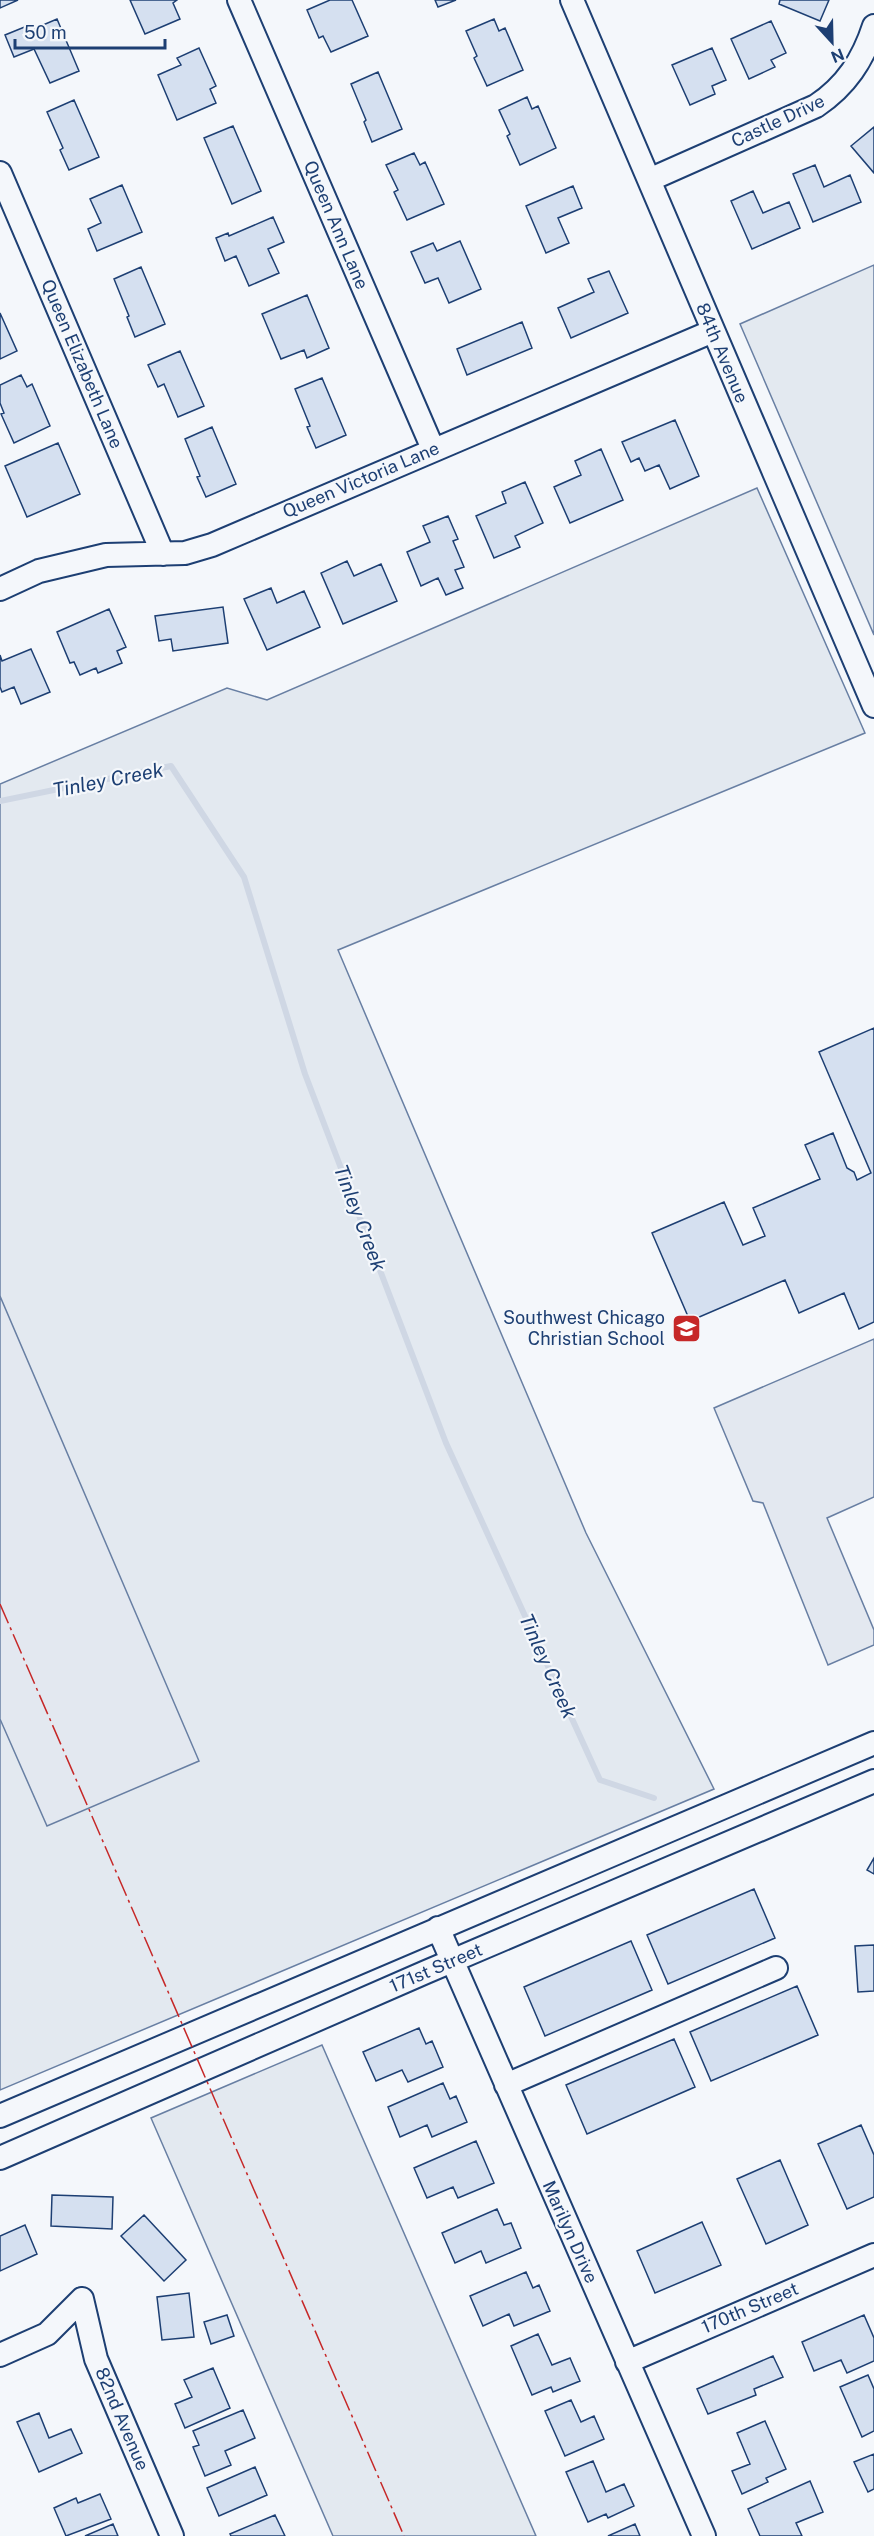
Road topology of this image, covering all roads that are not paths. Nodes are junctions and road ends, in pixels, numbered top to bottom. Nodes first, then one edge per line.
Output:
1 (239, 0) edge
2 (572, 0) edge
3 (874, 26) edge
4 (0, 173) edge
5 (649, 180) junction
6 (712, 331) junction
7 (433, 449) junction
8 (163, 554) junction
9 (0, 589) edge
10 (874, 706) edge
11 (874, 1743) edge
12 (874, 1781) edge
13 (438, 1928) junction
14 (451, 1961) junction
15 (776, 1968) dead end
16 (506, 2085) junction
17 (0, 2116) edge
18 (0, 2158) edge
19 (874, 2255) edge
20 (0, 2355) edge
21 (627, 2362) junction
22 (172, 2536) edge
23 (704, 2536) edge

1 - 7 street, Queen Ann Lane
2 - 5 street, 84th Avenue
3 - 5 street, Castle Drive
4 - 8 street, Queen Elizabeth Lane
5 - 6 street, 84th Avenue
6 - 7 street, Queen Victoria Lane
6 - 10 street, 84th Avenue
7 - 8 street, Queen Victoria Lane
8 - 9 street, Queen Victoria Lane
11 - 13 street, 171st Street
12 - 14 street, 171st Street
13 - 14 street, Marilyn Drive
13 - 17 street, 171st Street
14 - 16 street, Marilyn Drive
14 - 18 street, 171st Street
15 - 16 street
16 - 21 street, Marilyn Drive
19 - 21 street, 170th Street
20 - 22 street, 82nd Avenue
21 - 23 street, Marilyn Drive

